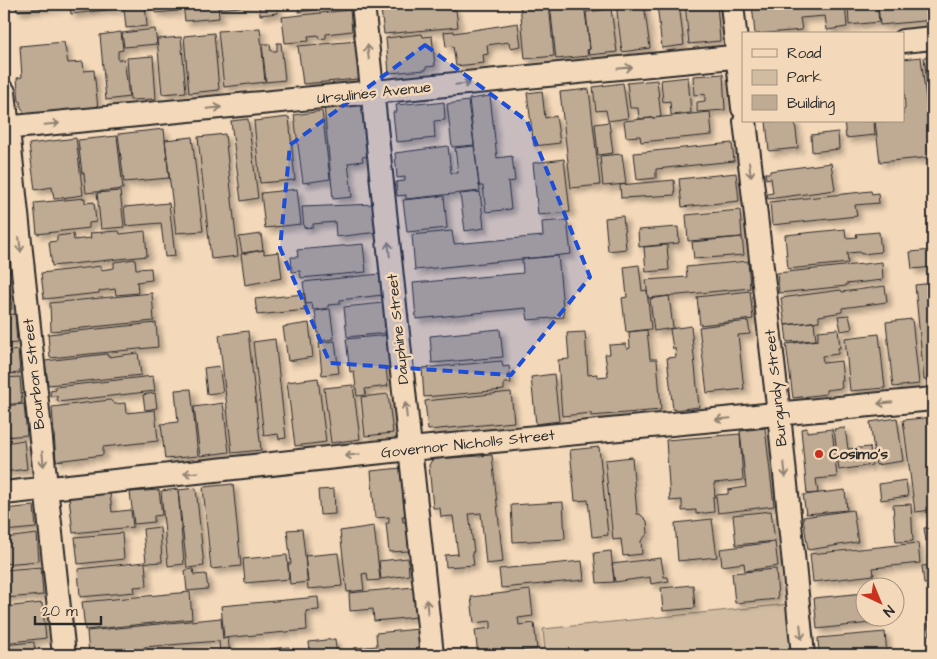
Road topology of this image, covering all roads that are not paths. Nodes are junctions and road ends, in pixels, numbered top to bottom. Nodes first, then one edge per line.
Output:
1 (363, 4) edge
2 (732, 4) edge
3 (933, 38) edge
4 (904, 41) edge
5 (740, 57) edge
6 (742, 91) edge
7 (4, 92) edge
8 (373, 92) junction
9 (745, 122) edge
10 (6, 128) edge
11 (933, 399) edge
12 (779, 414) junction
13 (410, 449) junction
14 (46, 488) junction
15 (4, 492) edge
16 (64, 655) edge
17 (432, 655) edge
18 (803, 655) edge

8 -> 1 street, Dauphine Street
2 - 5 street
3 - 4 street
5 - 6 street
8 -> 5 street, Ursulines Avenue
7 - 10 street, Bourbon Street
10 -> 8 street, Ursulines Avenue
13 -> 8 street, Dauphine Street
9 -> 12 street, Burgundy Street
10 -> 14 street, Bourbon Street
11 -> 12 street, Governor Nicholls Street
12 -> 13 street, Governor Nicholls Street
12 -> 18 street, Burgundy Street
13 -> 14 street, Governor Nicholls Street
17 -> 13 street, Dauphine Street
14 - 15 street, Governor Nicholls Street
14 - 16 street, Bourbon Street

